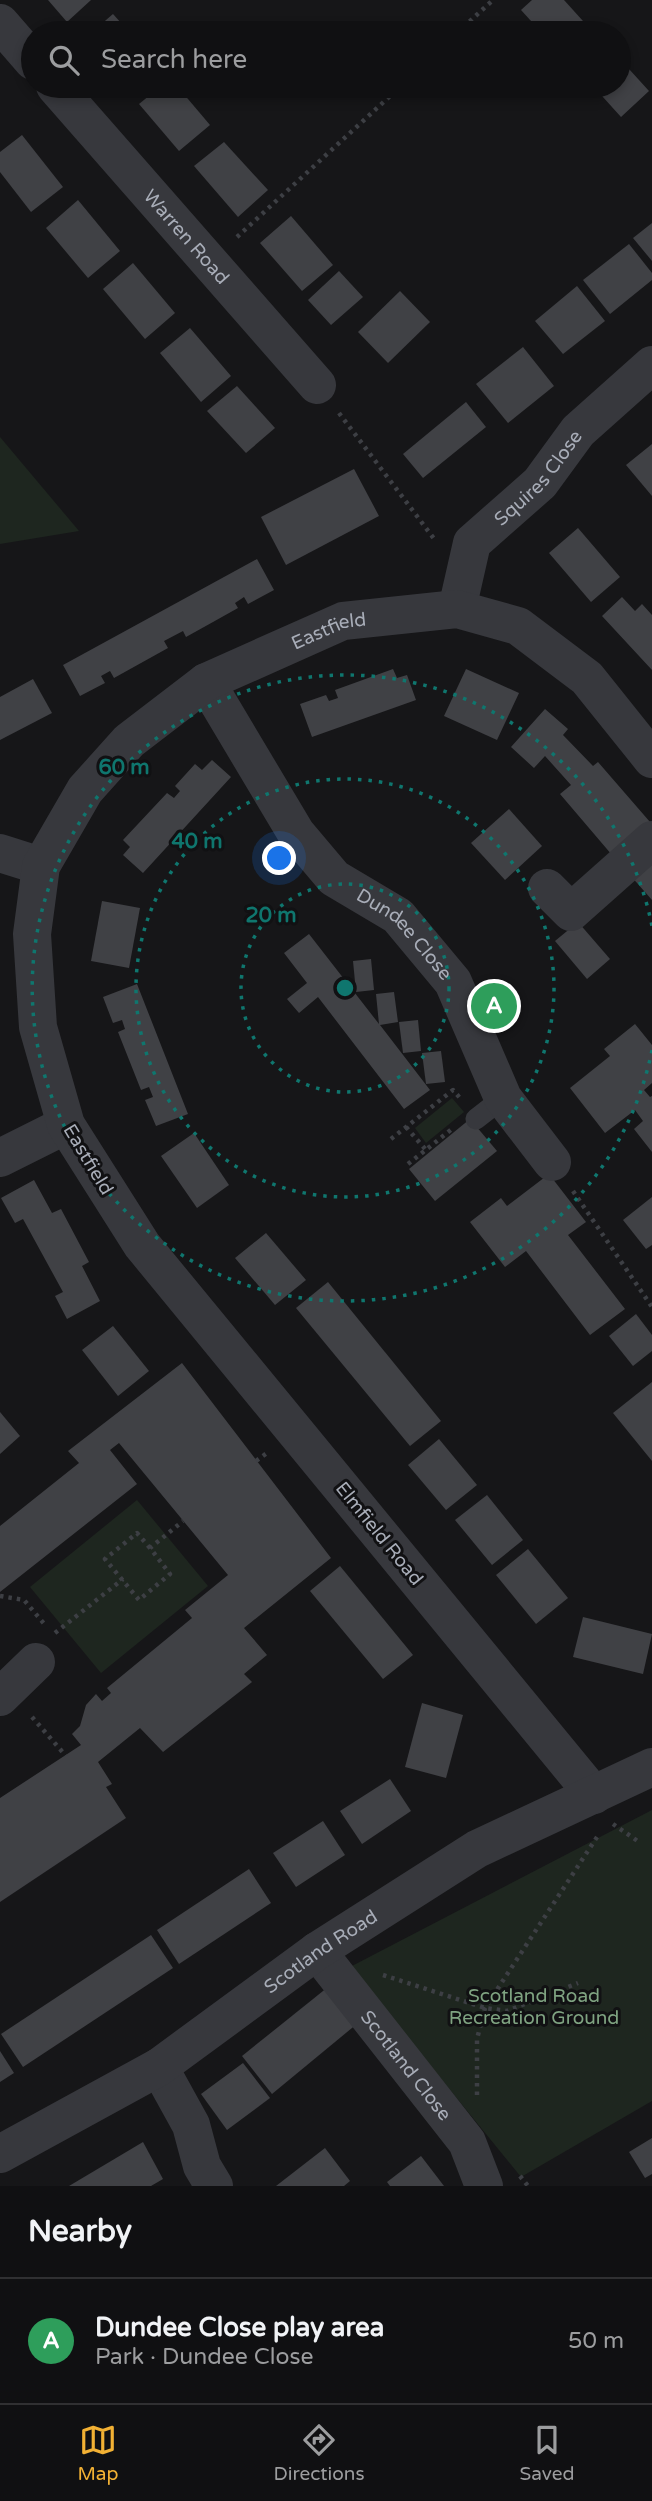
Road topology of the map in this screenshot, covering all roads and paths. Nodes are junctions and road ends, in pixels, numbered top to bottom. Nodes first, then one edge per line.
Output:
1 (493, 0) edge
2 (470, 21) edge
3 (0, 23) edge
4 (21, 47) edge
5 (66, 98) edge
6 (388, 98) edge
7 (211, 262) junction
8 (652, 365) edge
9 (317, 385) joint
10 (442, 549) dead end
11 (457, 609) junction
12 (206, 682) junction
13 (652, 759) edge
14 (652, 841) edge
15 (0, 853) edge
16 (41, 866) junction
17 (547, 888) dead end
18 (477, 1111) junction
19 (66, 1125) junction
20 (406, 1127) junction
21 (391, 1139) dead end
22 (426, 1150) junction
23 (0, 1158) edge
24 (552, 1162) joint
25 (408, 1164) dead end
26 (165, 1272) joint
27 (652, 1307) edge
28 (183, 1521) dead end
29 (150, 1548) junction
30 (123, 1579) junction
31 (0, 1596) edge
32 (45, 1648) junction
33 (4, 1693) edge
34 (66, 1756) dead end
35 (652, 1767) edge
36 (601, 1815) junction
37 (639, 1842) dead end
38 (317, 1951) junction
39 (381, 1974) dead end
40 (578, 1983) dead end
41 (485, 2008) junction
42 (159, 2067) junction
43 (477, 2100) dead end
44 (0, 2154) edge
45 (214, 2186) edge
46 (484, 2186) edge

1 - 2 path
3 - 4 street
5 - 7 street, Warren Road
6 - 7 path
7 - 9 street, Warren Road
8 - 11 street, Squires Close
9 - 10 path
11 - 12 street, Eastfield
11 - 13 street, Eastfield
12 - 16 street, Eastfield
12 - 18 street, Dundee Close
14 - 17 street
15 - 16 street
16 - 19 street, Eastfield
18 - 20 path
18 - 22 path
18 - 24 street, Dundee Close
19 - 23 street
19 - 26 street, Eastfield
20 - 21 path
20 - 22 path
22 - 25 path
24 - 27 path
26 - 36 street, Elmfield Road
28 - 29 path
29 - 30 path
29 - 30 path
30 - 32 path
31 - 32 path
32 - 33 street
33 - 34 path
35 - 36 street, Scotland Road
36 - 37 path
36 - 38 street, Scotland Road
36 - 41 path
38 - 42 street, Scotland Road
38 - 46 street, Scotland Close
39 - 41 path
40 - 41 path
41 - 43 path
42 - 44 street, Scotland Road
42 - 45 street

